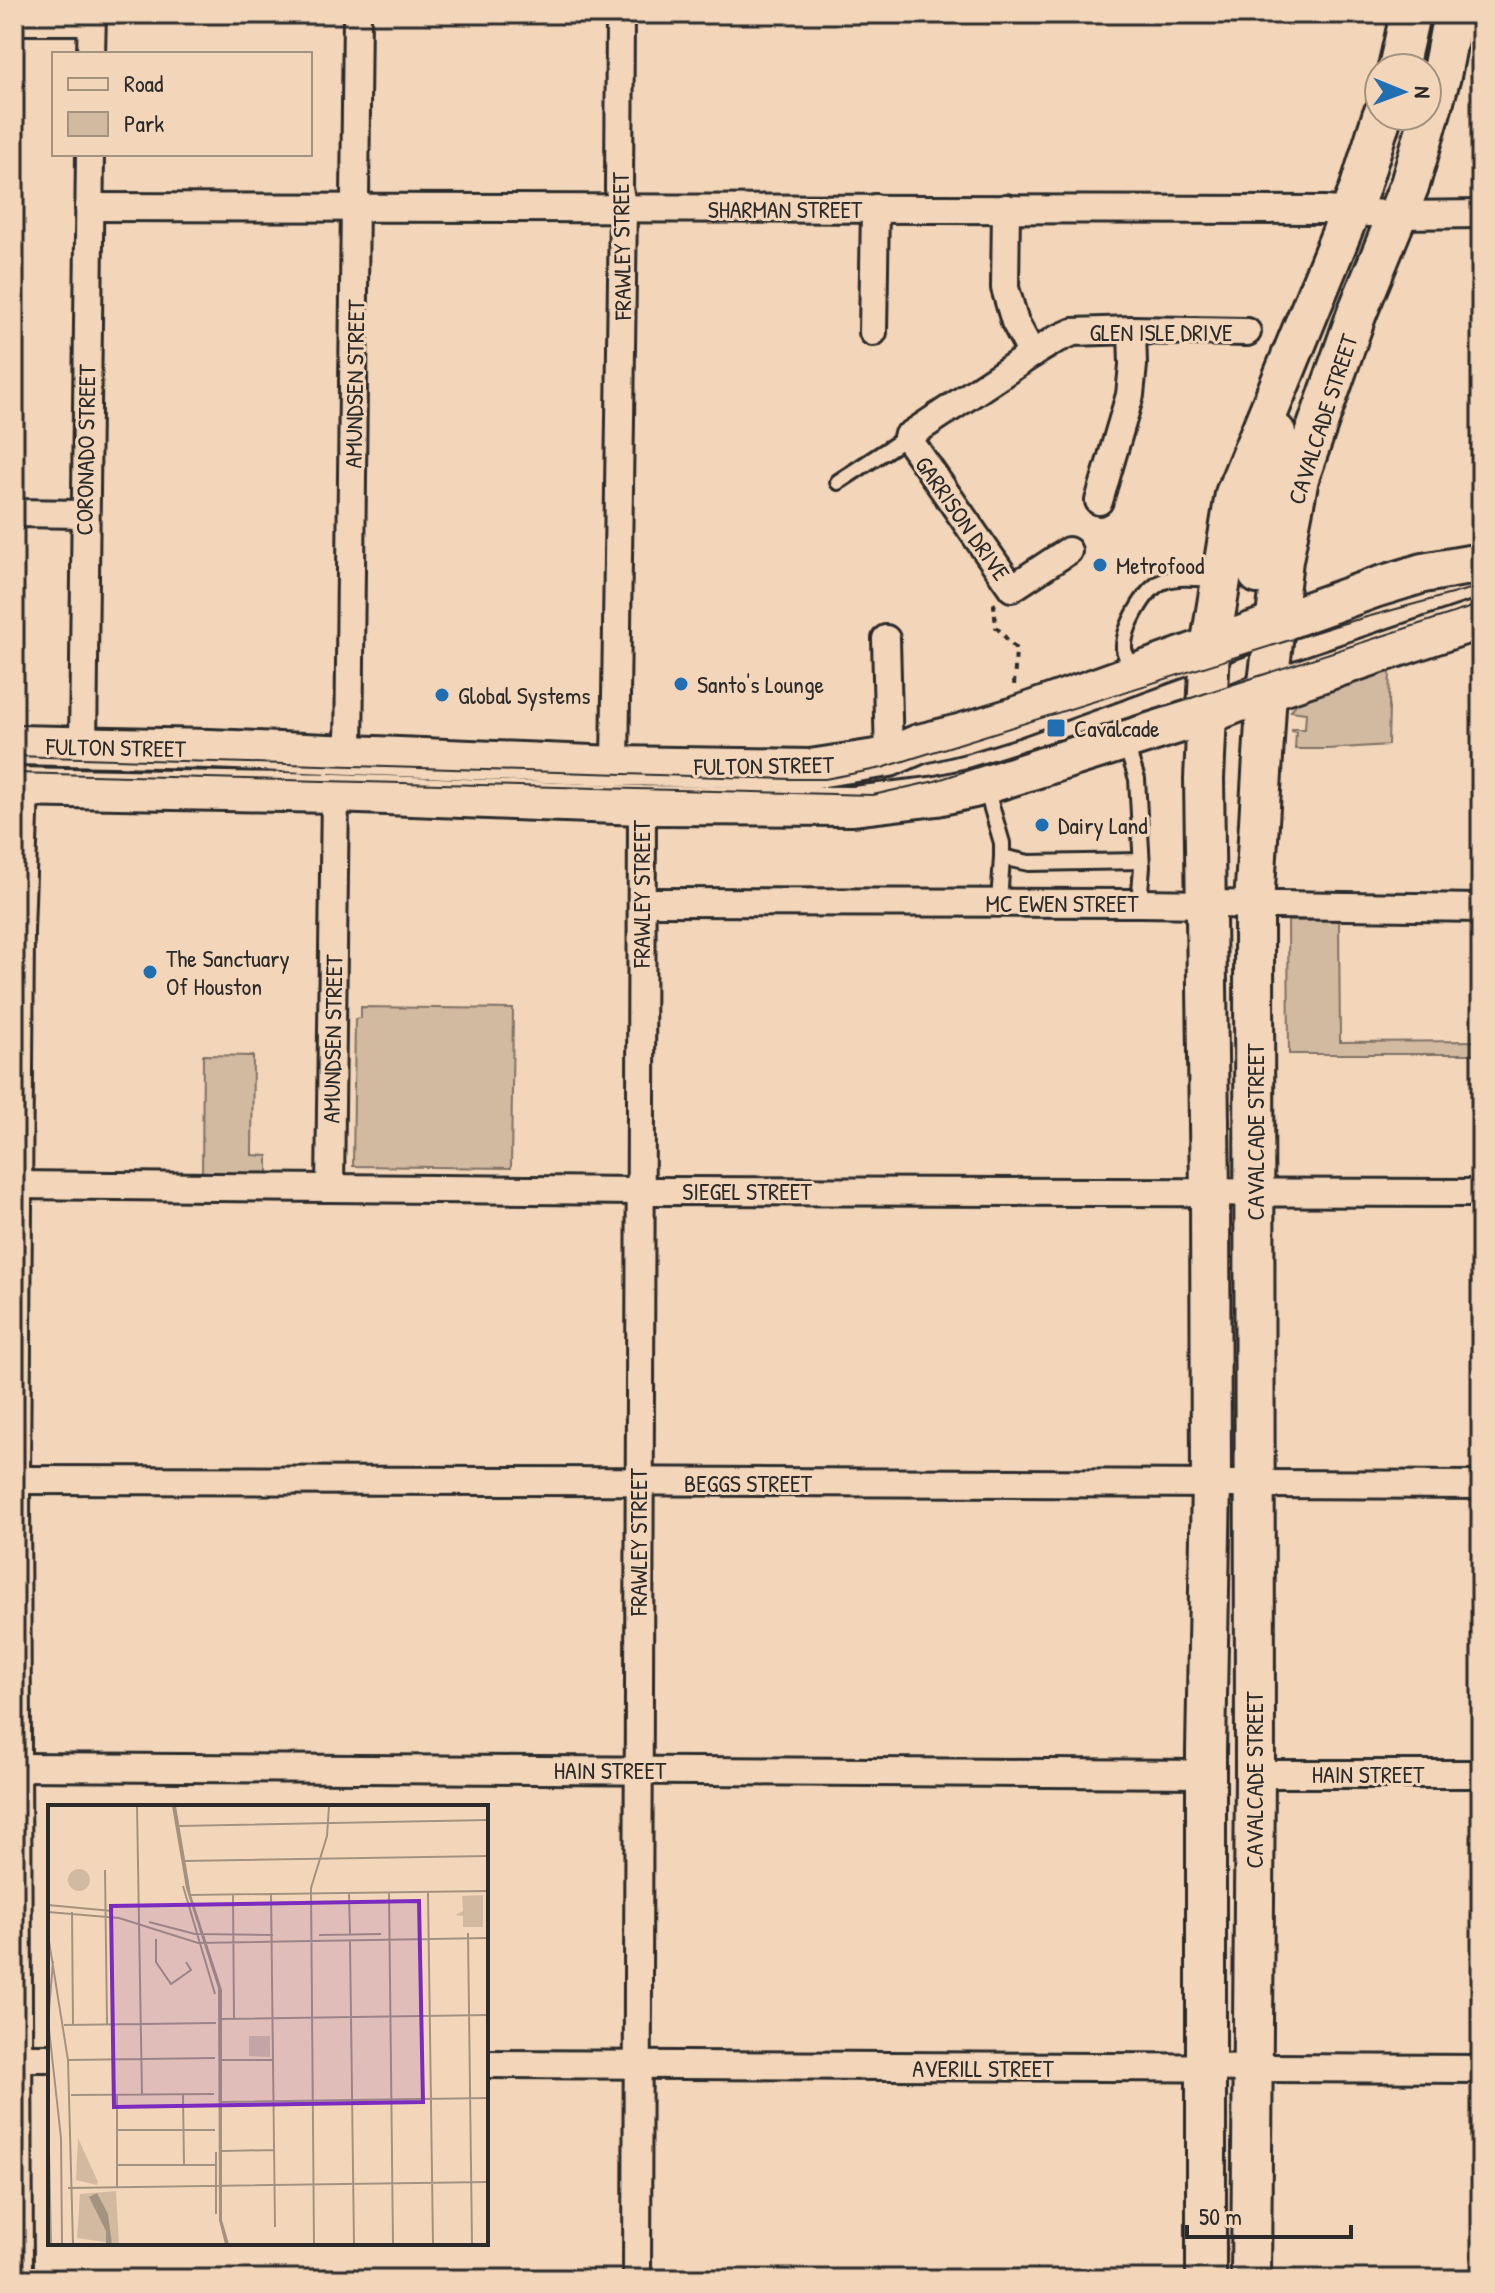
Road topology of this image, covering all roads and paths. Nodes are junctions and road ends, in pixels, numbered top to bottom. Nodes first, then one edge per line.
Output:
1 (357, 14) edge
2 (620, 14) edge
3 (1410, 14) edge
4 (1453, 14) edge
5 (92, 18) edge
6 (14, 21) edge
7 (91, 52) edge
8 (1402, 52) edge
9 (1377, 132) edge
10 (90, 156) edge
11 (89, 207) junction
12 (356, 208) junction
13 (875, 208) junction
14 (1006, 208) junction
15 (623, 209) junction
16 (1350, 211) junction
17 (1481, 214) edge
18 (1399, 215) junction
19 (1132, 330) junction
20 (873, 332) dead end
21 (1247, 332) dead end
22 (1032, 354) junction
23 (1291, 356) junction
24 (907, 437) junction
25 (838, 482) dead end
26 (1099, 501) dead end
27 (14, 513) edge
28 (84, 514) junction
29 (1068, 551) dead end
30 (1481, 563) edge
31 (1220, 579) junction
32 (1012, 588) junction
33 (1481, 619) edge
34 (1264, 628) junction
35 (886, 639) dead end
36 (1210, 648) junction
37 (1135, 675) junction
38 (1267, 691) junction
39 (1206, 715) junction
40 (1012, 718) junction
41 (1125, 742) junction
42 (14, 745) edge
43 (83, 746) junction
44 (349, 755) junction
45 (889, 757) junction
46 (615, 766) junction
47 (985, 785) junction
48 (19, 787) edge
49 (335, 793) junction
50 (642, 805) junction
51 (1002, 857) junction
52 (1141, 861) junction
53 (643, 902) junction
54 (999, 903) junction
55 (1139, 903) junction
56 (1204, 905) junction
57 (1254, 905) junction
58 (1481, 908) edge
59 (17, 1186) edge
60 (330, 1188) junction
61 (641, 1191) junction
62 (1210, 1192) junction
63 (1256, 1193) junction
64 (1481, 1193) edge
65 (15, 1480) edge
66 (1211, 1482) junction
67 (1255, 1482) junction
68 (638, 1483) junction
69 (1481, 1485) edge
70 (16, 1767) edge
71 (638, 1770) junction
72 (1206, 1774) junction
73 (1255, 1774) junction
74 (1481, 1774) edge
75 (16, 2058) edge
76 (48, 2058) edge
77 (488, 2064) edge
78 (637, 2066) junction
79 (1206, 2069) junction
80 (1251, 2069) junction
81 (1481, 2069) edge
82 (19, 2279) edge
83 (637, 2279) edge
84 (1206, 2279) edge
85 (1251, 2279) edge

1 - 12 street, AMUNDSEN STREET
2 - 15 street, FRAWLEY STREET
3 - 8 main road
4 - 18 main road, CAVALCADE STREET
5 - 6 street
5 - 7 street
9 - 16 main road, CAVALCADE STREET
10 - 11 street, CORONADO STREET
11 - 12 street, SHARMAN STREET
11 - 28 street, CORONADO STREET
12 - 15 street, SHARMAN STREET
12 - 44 street, AMUNDSEN STREET
13 - 14 street, SHARMAN STREET
13 - 15 street, SHARMAN STREET
13 - 20 street
14 - 16 street, SHARMAN STREET
14 - 22 street
15 - 46 street, FRAWLEY STREET
16 - 18 street, SHARMAN STREET
16 - 23 main road, CAVALCADE STREET
17 - 18 street, SHARMAN STREET
18 - 34 main road, CAVALCADE STREET
19 - 21 street, GLEN ISLE DRIVE
19 - 22 street, GLEN ISLE DRIVE
19 - 26 street
22 - 24 street, GARRISON DRIVE
23 - 31 main road, CAVALCADE STREET
23 - 34 main road
24 - 25 lane
24 - 32 street, GARRISON DRIVE
27 - 28 street
28 - 43 street, CORONADO STREET
29 - 32 street, GARRISON DRIVE
30 - 34 main road, FULTON STREET
31 - 36 main road, CAVALCADE STREET
31 - 37 lane
32 - 40 path
33 - 38 main road, FULTON STREET
34 - 36 main road, FULTON STREET
34 - 38 main road
35 - 45 street
36 - 37 main road, FULTON STREET
36 - 39 main road, CAVALCADE STREET
37 - 40 main road, FULTON STREET
38 - 39 main road, FULTON STREET
38 - 57 main road, CAVALCADE STREET
39 - 41 main road, FULTON STREET
39 - 56 main road, CAVALCADE STREET
40 - 45 main road, FULTON STREET
41 - 47 main road, FULTON STREET
41 - 52 lane
42 - 43 main road, FULTON STREET
43 - 44 main road, FULTON STREET
44 - 46 main road, FULTON STREET
45 - 46 main road, FULTON STREET
47 - 50 main road, FULTON STREET
47 - 51 lane
48 - 49 main road, FULTON STREET
48 - 59 street
49 - 50 main road, FULTON STREET
49 - 60 street, AMUNDSEN STREET
50 - 53 street, FRAWLEY STREET
51 - 52 lane
51 - 54 lane
52 - 55 lane
53 - 54 street, MC EWEN STREET
53 - 61 street, FRAWLEY STREET
54 - 55 street, MC EWEN STREET
55 - 56 street, MC EWEN STREET
56 - 57 street, MC EWEN STREET
56 - 62 main road, CAVALCADE STREET
57 - 58 street, MC EWEN STREET
57 - 63 main road, CAVALCADE STREET
59 - 60 street, SIEGEL STREET
59 - 65 street
60 - 61 street, SIEGEL STREET
61 - 62 street, SIEGEL STREET
61 - 68 street, FRAWLEY STREET
62 - 63 street, SIEGEL STREET
62 - 66 main road, CAVALCADE STREET
63 - 64 street, SIEGEL STREET
63 - 67 main road, CAVALCADE STREET
65 - 68 street, BEGGS STREET
65 - 70 street
66 - 67 street, BEGGS STREET
66 - 68 street, BEGGS STREET
66 - 72 main road, CAVALCADE STREET
67 - 69 street, BEGGS STREET
67 - 73 main road, CAVALCADE STREET
68 - 71 street, FRAWLEY STREET
70 - 71 street, HAIN STREET
70 - 75 street
71 - 72 street, HAIN STREET
71 - 78 street, FRAWLEY STREET
72 - 79 main road, CAVALCADE STREET
73 - 74 street, HAIN STREET
73 - 80 main road, CAVALCADE STREET
75 - 76 street
75 - 82 street
77 - 78 street, AVERILL STREET
78 - 79 street, AVERILL STREET
78 - 83 street, FRAWLEY STREET
79 - 80 street, AVERILL STREET
79 - 84 main road, CAVALCADE STREET
80 - 81 street, AVERILL STREET
80 - 85 main road, CAVALCADE STREET

